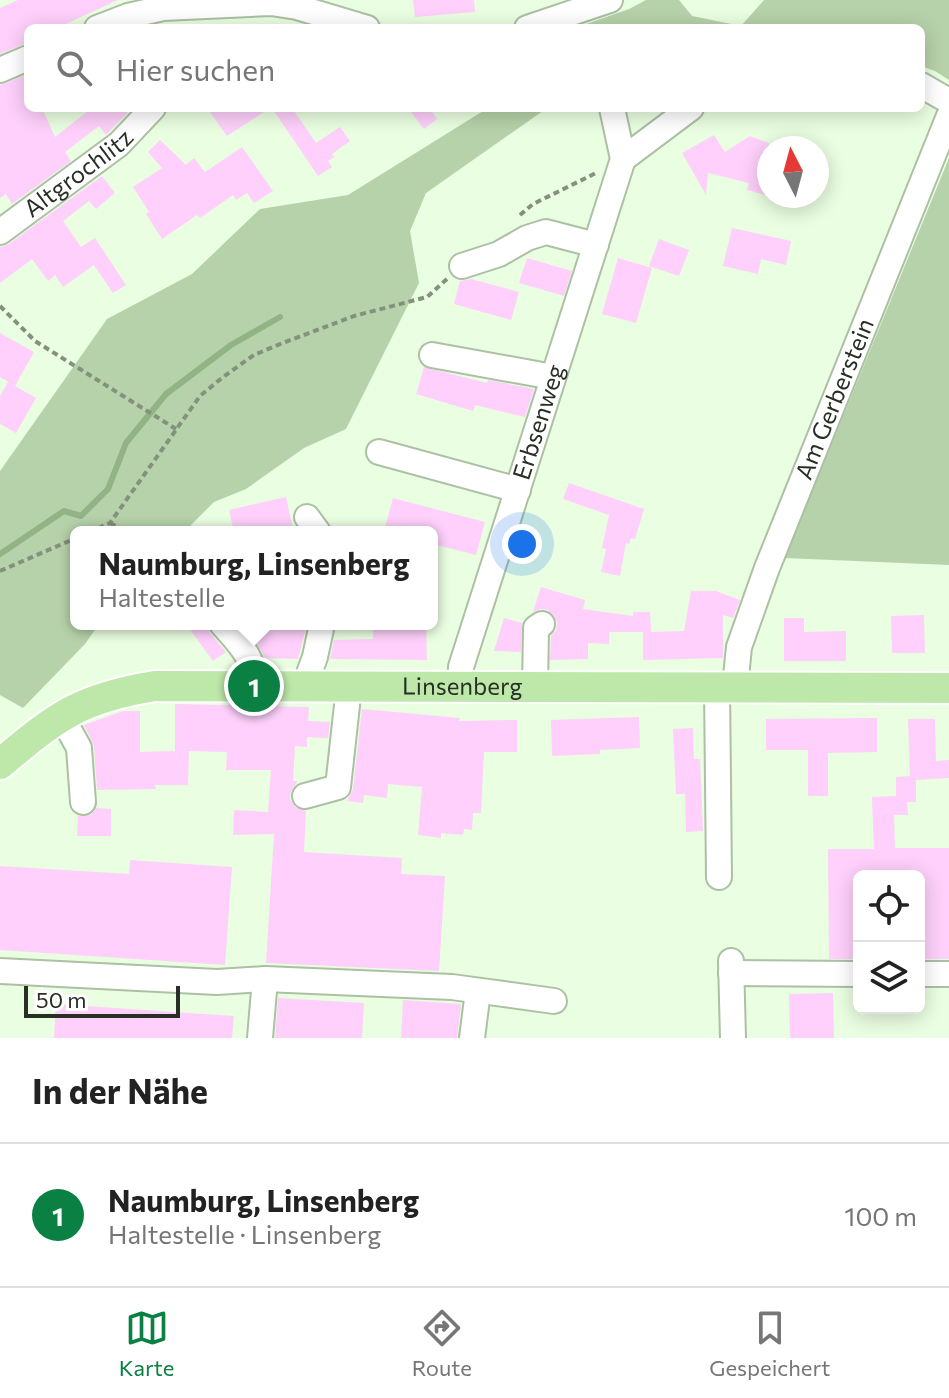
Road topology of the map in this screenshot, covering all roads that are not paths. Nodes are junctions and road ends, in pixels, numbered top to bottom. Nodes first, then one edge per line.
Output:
1 (610, 0) edge
2 (169, 11) edge
3 (324, 22) edge
4 (108, 24) edge
5 (539, 24) edge
6 (24, 60) edge
7 (0, 70) edge
8 (925, 87) edge
9 (949, 101) edge
10 (149, 112) edge
11 (613, 112) edge
12 (683, 112) edge
13 (949, 116) edge
14 (623, 159) junction
15 (0, 232) edge
16 (596, 245) junction
17 (462, 266) road end
18 (432, 355) dead end
19 (553, 377) junction
20 (379, 452) dead end
21 (518, 490) junction
22 (542, 624) dead end
23 (227, 630) edge
24 (321, 630) edge
25 (254, 686) junction
26 (304, 687) junction
27 (353, 687) junction
28 (726, 687) junction
29 (460, 688) junction
30 (535, 688) junction
31 (949, 688) edge
32 (61, 715) junction
33 (351, 755) dead end
34 (0, 764) edge
35 (305, 796) dead end
36 (83, 802) dead end
37 (719, 877) dead end
38 (0, 971) edge
39 (853, 974) edge
40 (925, 974) edge
41 (949, 974) edge
42 (265, 979) junction
43 (478, 991) junction
44 (554, 1001) dead end
45 (260, 1038) edge
46 (472, 1038) edge
47 (733, 1038) edge

1 - 5 street
2 - 3 street
2 - 4 street
6 - 7 street
8 - 9 street
10 - 15 street, Altgrochlitz
11 - 14 street
12 - 14 street
13 - 28 street, Am Gerberstein
14 - 16 street, Erbsenweg
16 - 17 street
16 - 19 street, Erbsenweg
18 - 19 street
19 - 21 street, Erbsenweg
20 - 21 street
21 - 29 street, Erbsenweg
22 - 30 street
23 - 25 street
24 - 26 street
25 - 26 main road, Linsenberg
25 - 32 main road, Linsenberg
26 - 27 main road, Linsenberg
27 - 29 main road, Linsenberg
27 - 33 street
27 - 35 street
28 - 30 main road, Linsenberg
28 - 31 main road, Linsenberg
28 - 37 street, Am Gerberstein
29 - 30 main road, Linsenberg
32 - 34 main road, Linsenberg
32 - 36 street
38 - 42 street
39 - 47 street
40 - 41 street
42 - 43 street
42 - 45 street
43 - 44 street
43 - 46 street

